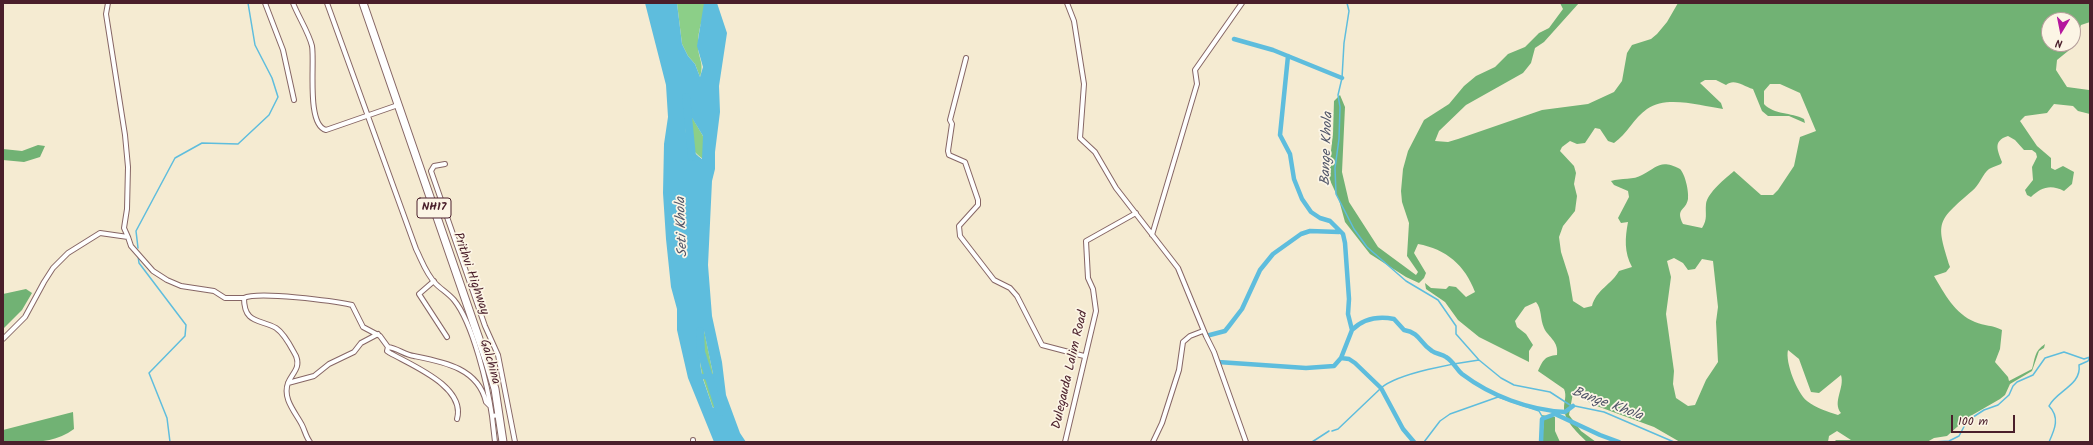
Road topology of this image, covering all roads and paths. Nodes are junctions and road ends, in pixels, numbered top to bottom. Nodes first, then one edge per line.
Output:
1 (108, 3) edge
2 (265, 3) edge
3 (293, 3) edge
4 (327, 3) edge
5 (363, 3) edge
6 (1067, 3) edge
7 (1242, 3) edge
8 (966, 58) dead end
9 (294, 100) dead end
10 (398, 105) junction
11 (368, 115) junction
12 (445, 164) dead end
13 (1136, 213) junction
14 (1152, 234) junction
15 (128, 237) junction
16 (434, 281) junction
17 (244, 298) junction
18 (1204, 331) junction
19 (378, 334) junction
20 (447, 337) dead end
21 (3, 339) edge
22 (388, 347) junction
23 (1084, 356) junction
24 (288, 384) junction
25 (490, 406) junction
26 (500, 415) junction
27 (492, 416) junction
28 (457, 419) dead end
29 (310, 442) edge
30 (494, 442) edge
31 (503, 442) edge
32 (515, 442) edge
33 (1065, 442) edge
34 (1153, 442) edge
35 (1246, 442) edge

1 - 15 street
2 - 9 street
3 - 11 street
4 - 11 street, Galchina
5 - 10 highway, Prithvi Highway / NH17
6 - 13 street
7 - 14 street
8 - 23 street
10 - 11 street
10 - 26 highway, Prithvi Highway / NH17
11 - 16 street, Galchina
12 - 32 street
13 - 14 street
13 - 23 street, Dulegauda Lalim Road
14 - 18 street
15 - 17 street
15 - 21 street
16 - 20 street
16 - 25 street, Galchina
17 - 19 street
17 - 24 street
18 - 34 street
18 - 35 street
19 - 22 street
19 - 24 street
22 - 25 street
22 - 28 street
23 - 33 street, Dulegauda Lalim Road
24 - 29 street
25 - 27 street, Galchina
26 - 27 street
26 - 31 highway, Prithvi Highway / NH17
27 - 30 street, Galchina

